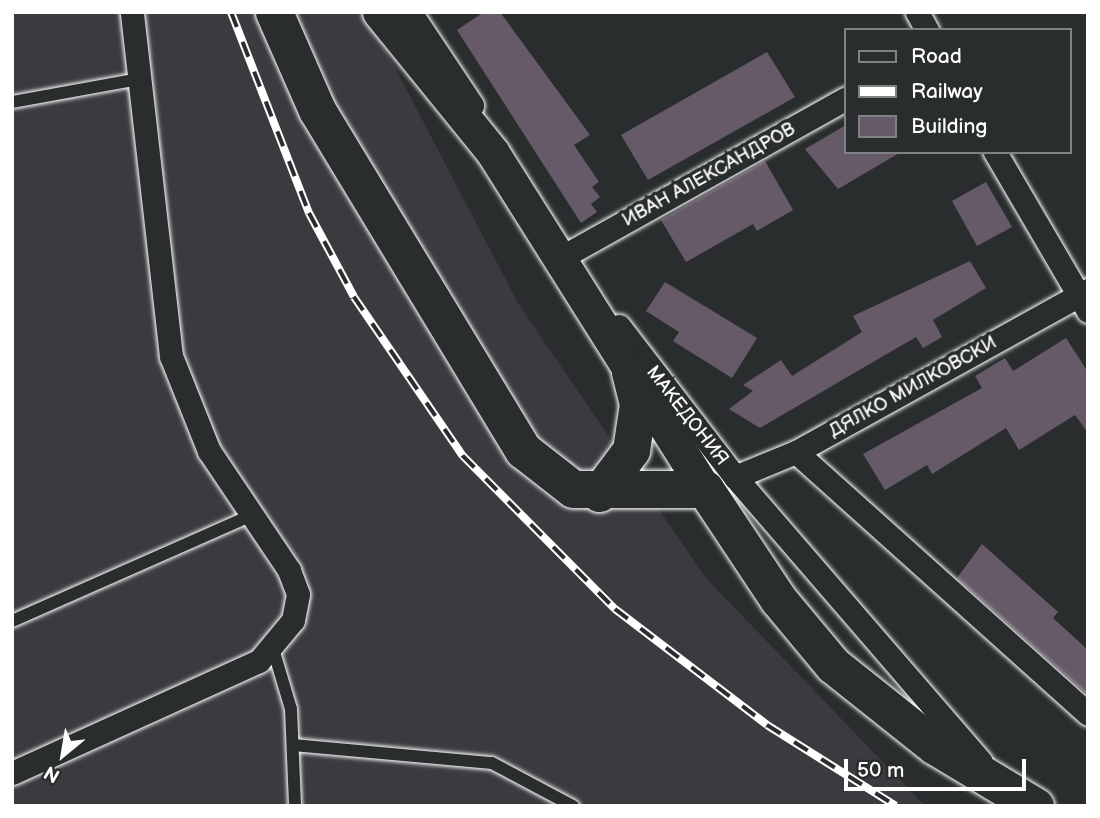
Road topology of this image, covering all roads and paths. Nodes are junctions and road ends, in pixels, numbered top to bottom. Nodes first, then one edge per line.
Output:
1 (132, 12) edge
2 (274, 12) edge
3 (379, 12) edge
4 (917, 12) edge
5 (415, 14) edge
6 (926, 28) edge
7 (138, 79) junction
8 (844, 99) edge
9 (12, 102) edge
10 (996, 154) edge
11 (571, 252) junction
12 (1084, 299) edge
13 (630, 371) junction
14 (796, 453) junction
15 (720, 483) junction
16 (600, 493) junction
17 (252, 515) junction
18 (12, 621) edge
19 (271, 642) junction
20 (1088, 714) edge
21 (293, 745) junction
22 (12, 773) edge
23 (1020, 797) edge
24 (295, 806) edge
25 (573, 806) edge

1 - 7 street
2 - 16 main road
3 - 13 main road
4 - 6 street
5 - 11 street, МАКЕДОНИЯ
7 - 9 lane
7 - 17 street
8 - 11 street, ИВАН АЛЕКСАНДРОВ
10 - 12 street
11 - 15 street, МАКЕДОНИЯ
12 - 14 street, ДЯЛКО МИЛКОВСКИ
13 - 15 main road
13 - 16 main road
14 - 15 street, ДЯЛКО МИЛКОВСКИ
14 - 20 street
15 - 16 main road
15 - 23 street, МАКЕДОНИЯ
15 - 23 main road
17 - 18 lane
17 - 19 street
19 - 21 lane
19 - 22 street
21 - 24 lane
21 - 25 lane

